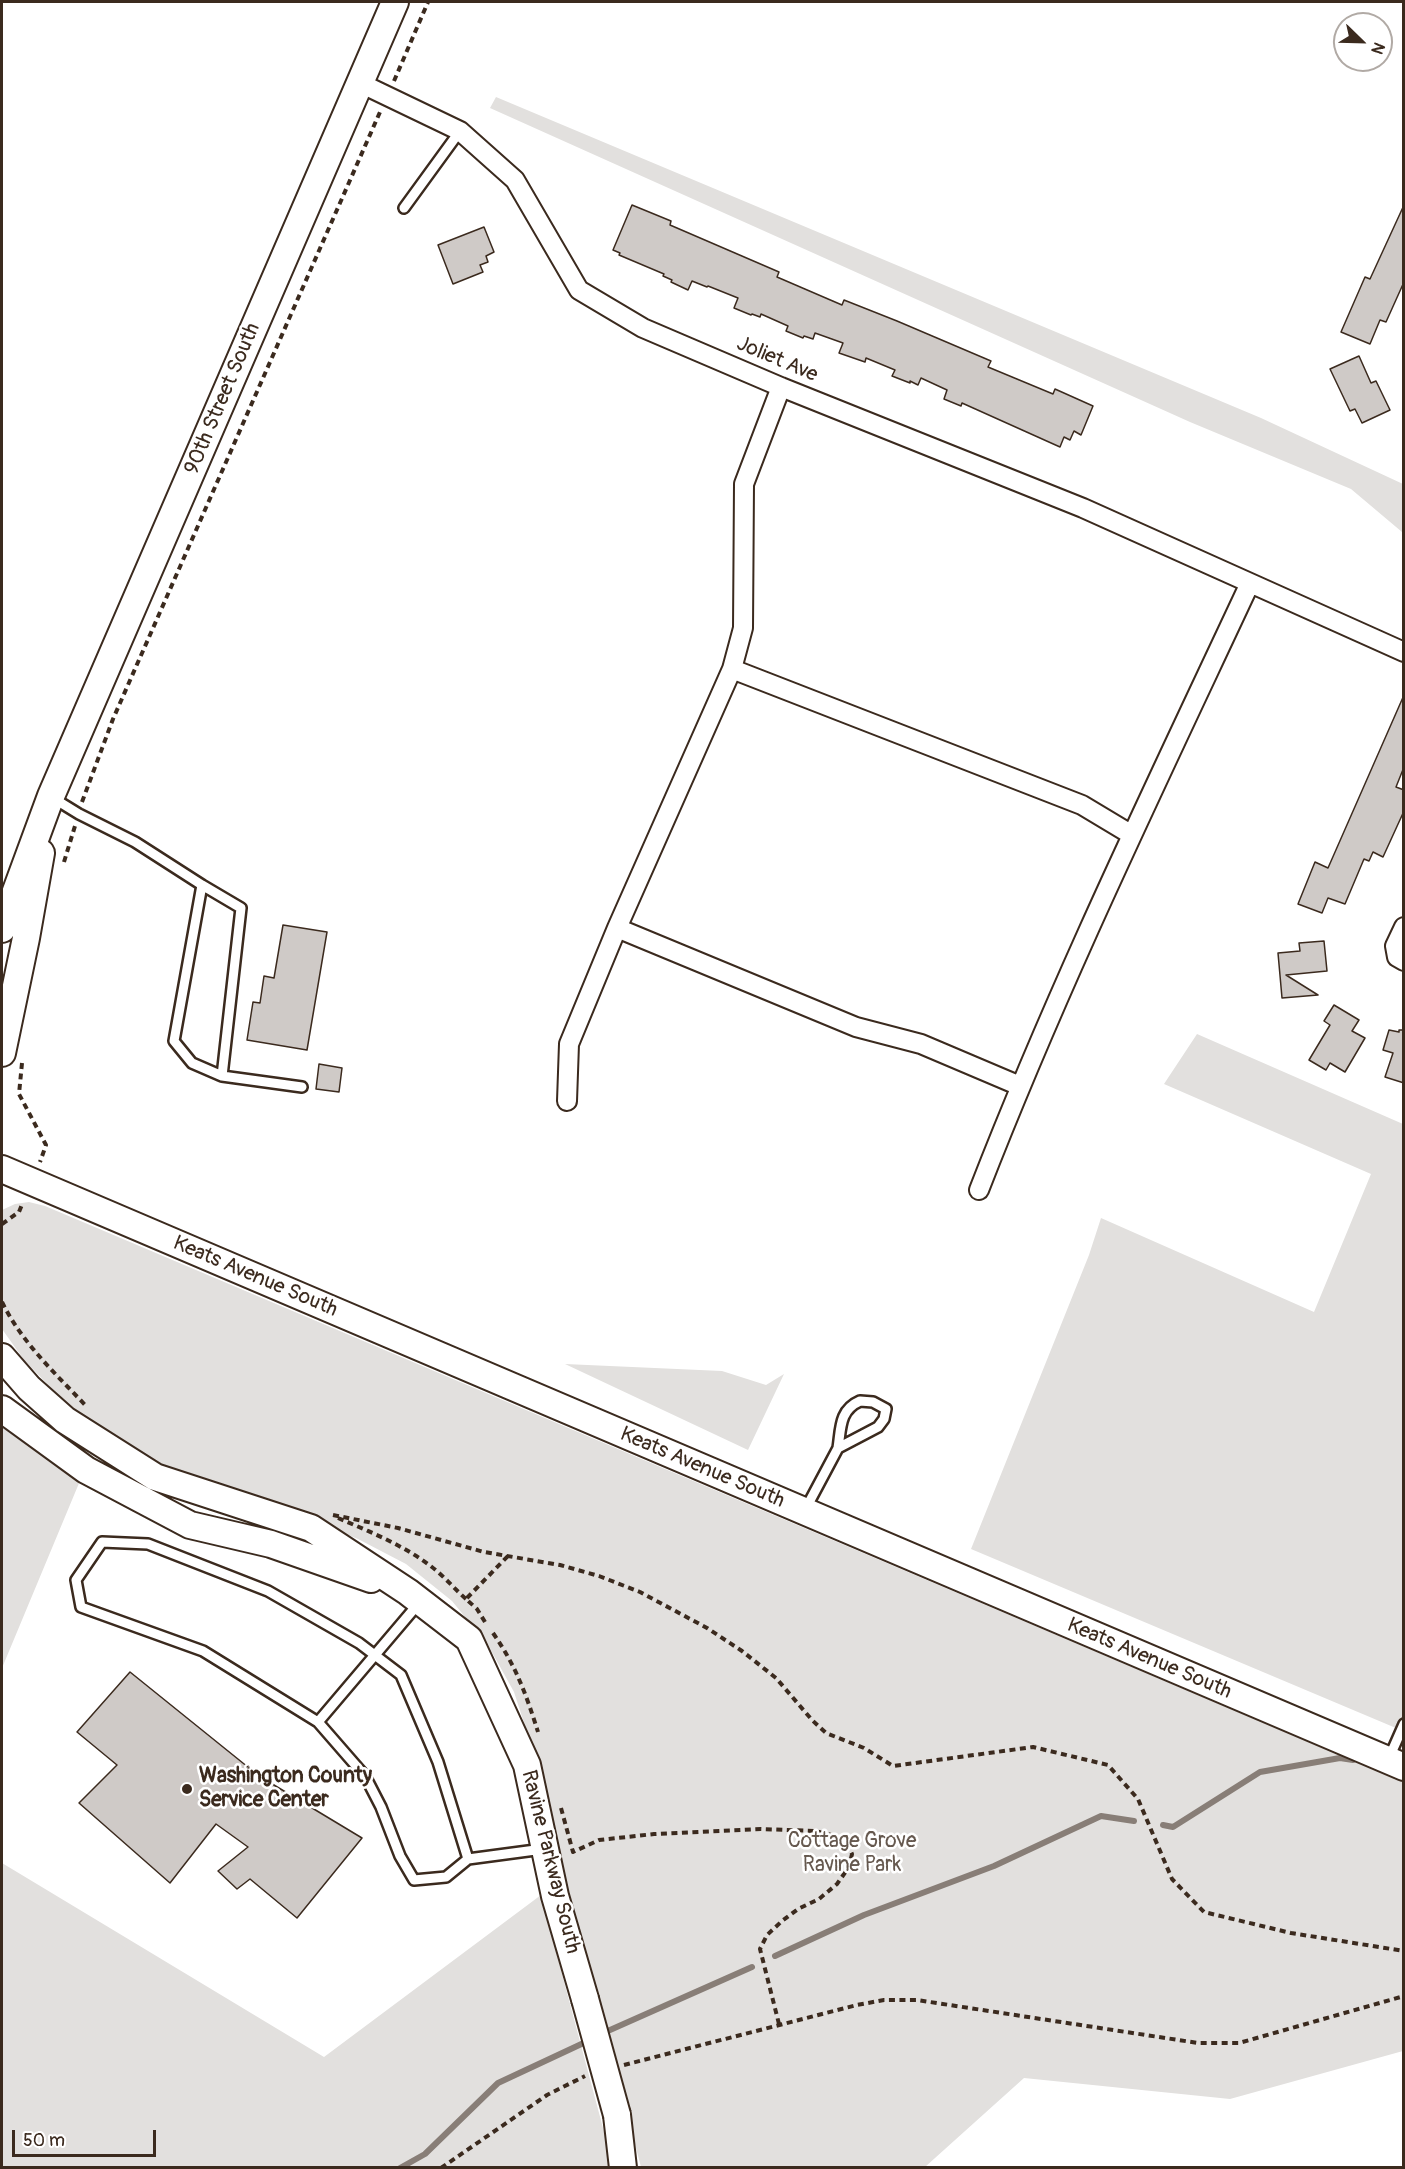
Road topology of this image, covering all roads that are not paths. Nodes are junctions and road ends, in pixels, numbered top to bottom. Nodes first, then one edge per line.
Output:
1 (395, 2) edge
2 (360, 83) junction
3 (460, 131) junction
4 (404, 208) dead end
5 (781, 387) junction
6 (1250, 583) junction
7 (1404, 652) edge
8 (732, 669) junction
9 (51, 796) junction
10 (1132, 835) junction
11 (202, 885) junction
12 (1404, 927) edge
13 (617, 928) junction
14 (2, 929) edge
15 (1404, 961) edge
16 (12, 1053) edge
17 (222, 1076) junction
18 (1020, 1086) junction
19 (302, 1087) dead end
20 (567, 1101) dead end
21 (2, 1169) edge
22 (979, 1190) dead end
23 (2, 1358) edge
24 (2, 1409) edge
25 (838, 1448) junction
26 (804, 1512) junction
27 (415, 1597) junction
28 (374, 1655) junction
29 (318, 1722) junction
30 (1404, 1724) edge
31 (1396, 1764) edge
32 (545, 1848) junction
33 (468, 1859) junction
34 (623, 2168) edge

1 - 2 street, 90th Street South
2 - 3 street, Joliet Ave
2 - 9 street, 90th Street South
3 - 4 lane
3 - 5 street, Joliet Ave
5 - 6 street, Joliet Ave
5 - 8 street
6 - 7 street, Joliet Ave
6 - 10 street
8 - 10 street
8 - 13 street
9 - 11 lane
9 - 14 street, 90th Street South
9 - 16 street, 90th Street South
10 - 18 street
11 - 17 lane
11 - 17 lane
12 - 15 street
13 - 18 street
13 - 20 street
17 - 19 lane
18 - 22 street
21 - 26 street, Keats Avenue South
23 - 27 street, Ravine Parkway South
24 - 27 street, Ravine Parkway South
25 - 25 lane
25 - 26 lane
26 - 31 street, Keats Avenue South
27 - 28 lane
27 - 32 street, Ravine Parkway South
28 - 29 lane
28 - 29 lane
28 - 33 lane
29 - 33 lane
30 - 31 lane
32 - 33 lane
32 - 34 street, Ravine Parkway South, bridge

